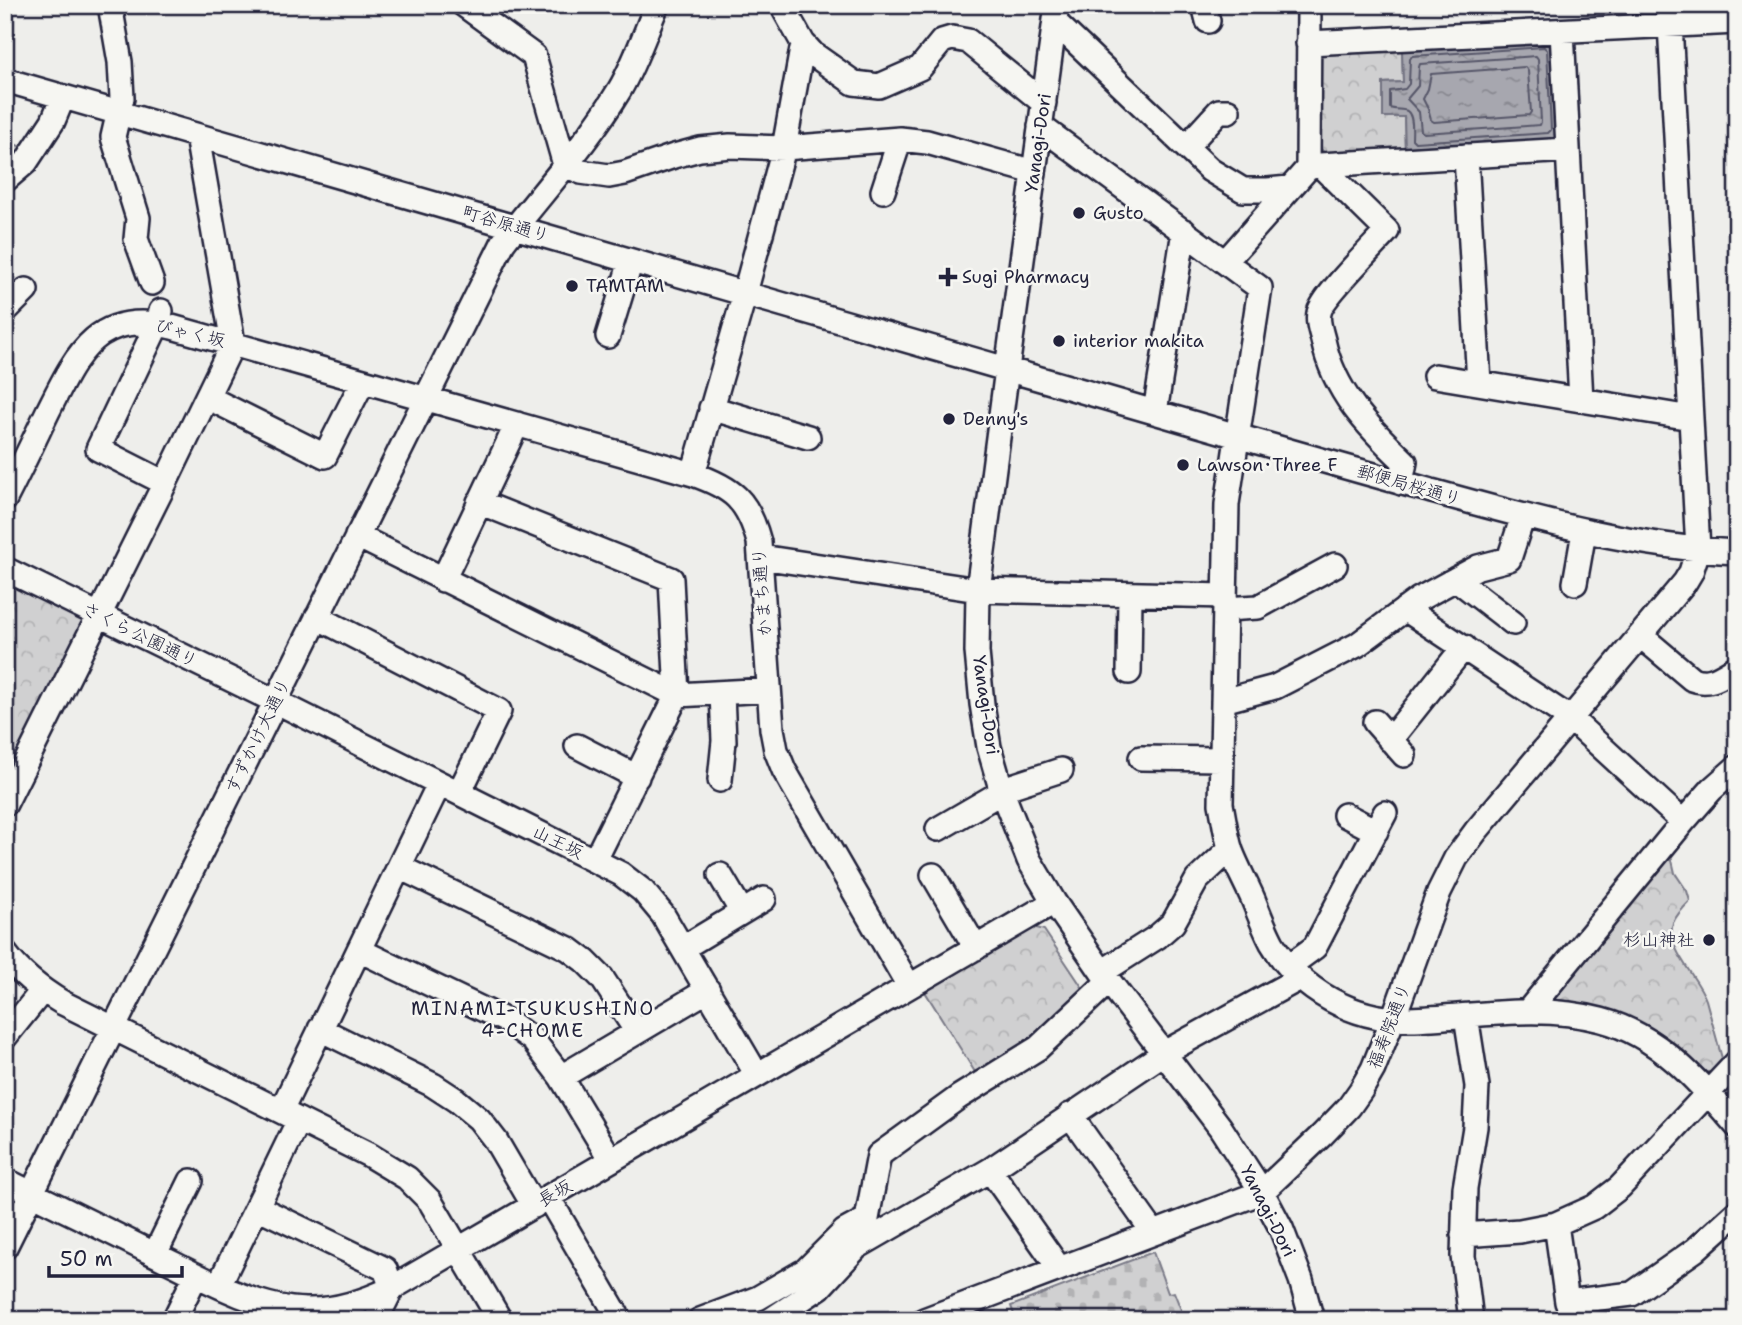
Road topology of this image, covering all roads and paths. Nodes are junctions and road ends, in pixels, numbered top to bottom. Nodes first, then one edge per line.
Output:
1 (110, 5) edge
2 (464, 5) edge
3 (657, 5) edge
4 (785, 5) edge
5 (1309, 5) edge
6 (1056, 13) edge
7 (1670, 16) edge
8 (1737, 22) edge
9 (1562, 31) junction
10 (803, 43) junction
11 (1308, 43) junction
12 (5, 80) edge
13 (63, 97) junction
14 (1044, 103) junction
15 (1228, 111) dead end
16 (118, 113) junction
17 (1040, 126) junction
18 (197, 136) junction
19 (900, 139) junction
20 (1186, 147) junction
21 (784, 148) junction
22 (1568, 150) junction
23 (1466, 156) junction
24 (565, 165) junction
25 (1314, 167) junction
26 (1034, 172) junction
27 (5, 180) edge
28 (1289, 188) junction
29 (883, 191) dead end
30 (516, 227) junction
31 (1184, 231) junction
32 (631, 261) junction
33 (1226, 262) junction
34 (152, 283) dead end
35 (26, 290) dead end
36 (745, 293) junction
37 (5, 311) edge
38 (159, 317) junction
39 (608, 336) dead end
40 (233, 343) junction
41 (1007, 369) junction
42 (1435, 376) dead end
43 (363, 381) junction
44 (1479, 383) junction
45 (207, 397) junction
46 (425, 398) junction
47 (1581, 400) junction
48 (711, 408) junction
49 (1155, 412) junction
50 (1691, 418) junction
51 (517, 424) junction
52 (808, 437) dead end
53 (1238, 437) junction
54 (694, 474) junction
55 (165, 483) junction
56 (1401, 483) junction
57 (5, 499) edge
58 (480, 502) junction
59 (1522, 516) junction
60 (1584, 532) junction
61 (356, 536) junction
62 (1698, 550) junction
63 (1737, 552) edge
64 (761, 557) junction
65 (1335, 565) dead end
66 (5, 569) edge
67 (1456, 579) junction
68 (443, 580) junction
69 (1575, 583) dead end
70 (978, 590) junction
71 (1130, 594) junction
72 (1225, 602) junction
73 (1405, 609) junction
74 (100, 615) junction
75 (317, 617) junction
76 (1513, 622) dead end
77 (1641, 636) junction
78 (1464, 647) junction
79 (1737, 667) edge
80 (1129, 672) dead end
81 (769, 690) junction
82 (722, 692) junction
83 (677, 695) junction
84 (275, 701) junction
85 (1223, 701) junction
86 (1571, 719) junction
87 (1375, 722) dead end
88 (577, 746) dead end
89 (1222, 759) junction
90 (1142, 760) dead end
91 (1737, 767) edge
92 (1061, 771) dead end
93 (13, 772) edge
94 (637, 776) junction
95 (720, 780) dead end
96 (449, 789) junction
97 (1002, 792) junction
98 (5, 804) edge
99 (1345, 814) dead end
100 (1683, 822) junction
101 (938, 829) dead end
102 (1230, 849) junction
103 (595, 860) junction
104 (399, 867) junction
105 (720, 875) dead end
106 (933, 875) dead end
107 (764, 899) dead end
108 (1054, 902) junction
109 (742, 912) junction
110 (683, 948) junction
111 (976, 948) junction
112 (359, 950) junction
113 (5, 953) edge
114 (1294, 972) junction
115 (1106, 976) junction
116 (909, 986) junction
117 (42, 990) junction
118 (708, 990) junction
119 (1528, 1011) junction
120 (1466, 1016) junction
121 (1393, 1019) junction
122 (113, 1028) junction
123 (320, 1030) junction
124 (637, 1032) junction
125 (5, 1037) edge
126 (1164, 1053) junction
127 (1737, 1062) edge
128 (757, 1075) junction
129 (562, 1077) junction
130 (1708, 1092) junction
131 (290, 1115) junction
132 (1070, 1115) junction
133 (1737, 1126) edge
134 (611, 1160) junction
135 (990, 1170) junction
136 (5, 1180) edge
137 (191, 1181) dead end
138 (1262, 1192) junction
139 (32, 1193) junction
140 (541, 1201) junction
141 (257, 1207) junction
142 (1737, 1212) edge
143 (1556, 1224) junction
144 (1153, 1232) junction
145 (1464, 1235) junction
146 (5, 1247) edge
147 (459, 1249) junction
148 (155, 1254) junction
149 (1059, 1268) junction
150 (196, 1275) junction
151 (219, 1285) junction
152 (392, 1287) junction
153 (758, 1298) junction
154 (499, 1319) edge
155 (772, 1319) edge
156 (174, 1320) edge
157 (376, 1320) edge
158 (620, 1320) edge
159 (700, 1320) edge
160 (924, 1320) edge
161 (1312, 1320) edge
162 (1471, 1320) edge

1 - 16 street
2 - 24 street
3 - 24 street, すずかけ大通り
4 - 10 street
5 - 11 street
6 - 14 street, Yanagi-Dori
6 - 20 street
7 - 8 street
7 - 9 street
7 - 50 street
9 - 11 street
9 - 22 street
10 - 14 street
10 - 21 street
11 - 25 street
12 - 13 street, 町谷原通り
13 - 16 street, 町谷原通り
13 - 27 street
14 - 17 street, Yanagi-Dori
15 - 20 street
16 - 18 street, 町谷原通り
16 - 34 street
17 - 26 street, Yanagi-Dori
17 - 31 street
18 - 30 street, 町谷原通り
18 - 40 street
19 - 21 street
19 - 26 street
19 - 29 street
20 - 28 street
21 - 24 street
21 - 36 street
22 - 23 street
22 - 47 street
23 - 25 street
23 - 44 street
24 - 30 street, すずかけ大通り
25 - 28 street
25 - 56 street
26 - 41 street, Yanagi-Dori
28 - 33 street
30 - 32 street, 町谷原通り
30 - 46 street, すずかけ大通り
31 - 33 street
31 - 49 street
32 - 36 street, 町谷原通り
32 - 39 street
33 - 53 street
35 - 37 street
36 - 41 street, 町谷原通り
36 - 48 street
38 - 40 street, びゃく坂
38 - 55 street
38 - 57 street, びゃく坂
40 - 43 street, びゃく坂
40 - 45 street
41 - 49 street, 郵便局桜通り
41 - 70 street, Yanagi-Dori
42 - 44 street
43 - 45 street
43 - 46 street, びゃく坂
44 - 47 street
45 - 55 street
46 - 51 street, かまち通り
46 - 61 street, すずかけ大通り
47 - 50 street
48 - 52 street
48 - 54 street
49 - 53 street, 郵便局桜通り
50 - 62 street
51 - 54 street, かまち通り
51 - 58 street
53 - 56 street, 郵便局桜通り
53 - 72 street
54 - 64 street, かまち通り
55 - 74 street
56 - 59 street, 郵便局桜通り
58 - 68 street
58 - 83 street
59 - 60 street, 郵便局桜通り
59 - 67 street
60 - 62 street, 郵便局桜通り
60 - 69 street
61 - 68 street
61 - 75 street, すずかけ大通り
62 - 63 street, 郵便局桜通り
62 - 77 street, 福寿院通り
64 - 70 street
64 - 81 street, かまち通り
65 - 72 street
66 - 74 street, さくら公園通り
67 - 73 street
67 - 76 street
68 - 83 street
70 - 71 street
70 - 97 street, Yanagi-Dori
71 - 72 street
71 - 80 street
72 - 85 street
73 - 78 street
73 - 85 street
74 - 84 street, さくら公園通り
74 - 93 street
75 - 84 street, すずかけ大通り
75 - 96 street
77 - 79 street
77 - 86 street, 福寿院通り
78 - 86 street
78 - 87 street
81 - 82 street
81 - 116 street, かまち通り
82 - 83 street
82 - 95 street
83 - 94 street
84 - 96 street, 山王坂
84 - 122 street, すずかけ大通り
85 - 89 street
86 - 100 street
86 - 121 street, 福寿院通り
88 - 94 street
89 - 90 street
89 - 102 street
91 - 100 street
92 - 97 street
93 - 98 street
94 - 103 street
96 - 103 street, 山王坂
96 - 104 street
97 - 101 street
97 - 108 street, Yanagi-Dori
99 - 114 street
100 - 119 street
102 - 114 street
102 - 115 street
103 - 110 street, 山王坂
104 - 112 street
104 - 124 street
105 - 109 street
106 - 111 street
107 - 109 street
108 - 111 street, 長坂
108 - 115 street, Yanagi-Dori
109 - 110 street
110 - 118 street, 山王坂
111 - 116 street, 長坂
112 - 123 street
112 - 129 street
113 - 117 street
114 - 121 street
114 - 126 street
115 - 126 street, Yanagi-Dori
115 - 153 street
116 - 128 street, 長坂
117 - 122 street
117 - 125 street
118 - 124 street
118 - 128 street, 山王坂
119 - 120 street
119 - 130 street
120 - 121 street
120 - 145 street
121 - 138 street, 福寿院通り
122 - 131 street
122 - 139 street, すずかけ大通り
123 - 131 street
123 - 140 street
124 - 129 street
126 - 132 street
126 - 138 street, Yanagi-Dori
127 - 130 street
128 - 134 street, 長坂
129 - 134 street
130 - 133 street
130 - 143 street
131 - 141 street
131 - 147 street
132 - 135 street
132 - 144 street
134 - 140 street, 長坂
135 - 149 street
135 - 155 street
136 - 139 street, 長坂
137 - 148 street
138 - 144 street, 福寿院通り
138 - 161 street, Yanagi-Dori
139 - 146 street, すずかけ大通り
139 - 148 street, 長坂
140 - 147 street, 長坂
140 - 158 street
141 - 151 street
141 - 152 street
142 - 143 street
143 - 145 street
144 - 149 street, 福寿院通り
145 - 162 street
147 - 152 street, 長坂
147 - 154 street
148 - 150 street, 長坂
149 - 160 street, 福寿院通り
150 - 151 street, 長坂
150 - 156 street
151 - 152 street, 長坂
152 - 157 street
153 - 155 street
153 - 159 street

